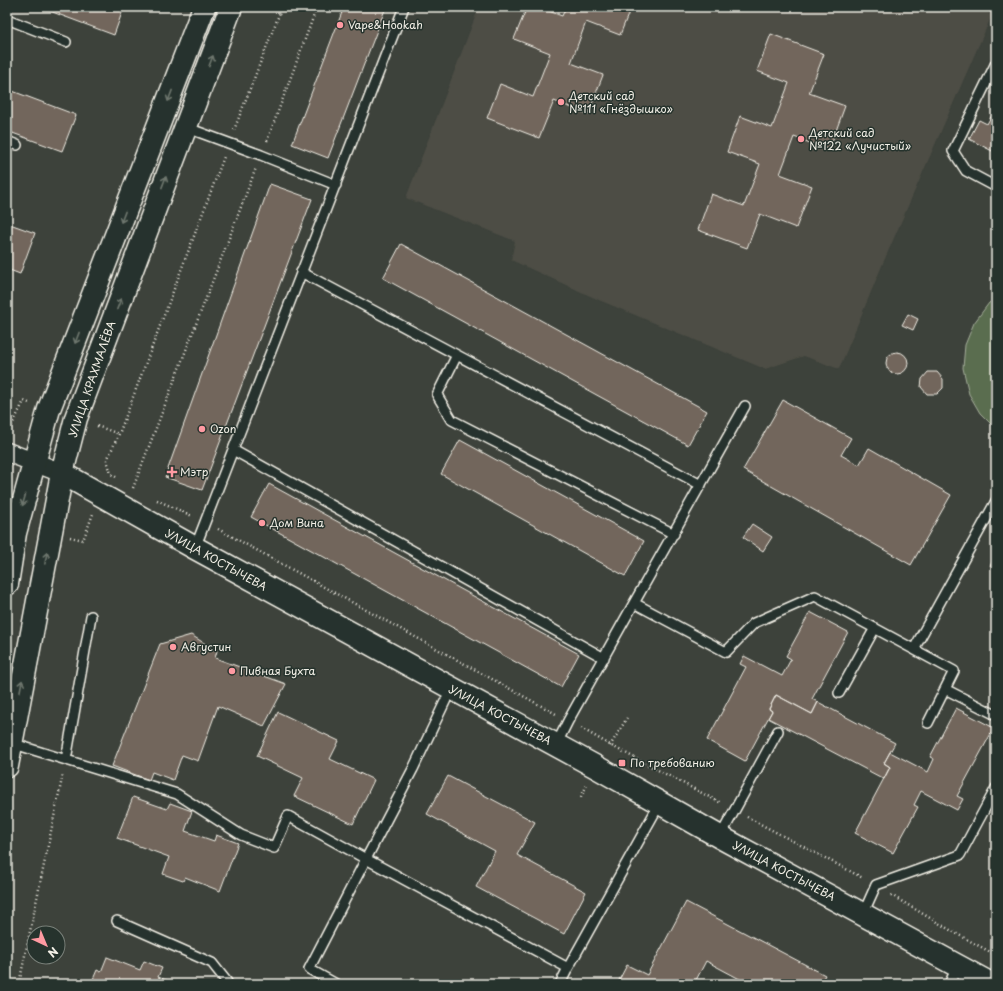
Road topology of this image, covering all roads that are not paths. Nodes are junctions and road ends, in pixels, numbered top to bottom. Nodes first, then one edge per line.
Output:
1 (204, 7) edge
2 (232, 7) edge
3 (404, 7) edge
4 (7, 19) edge
5 (66, 42) dead end
6 (996, 63) edge
7 (185, 127) junction
8 (7, 141) edge
9 (17, 145) dead end
10 (336, 185) junction
11 (996, 187) edge
12 (301, 272) junction
13 (457, 355) junction
14 (745, 406) dead end
15 (233, 450) junction
16 (7, 452) edge
17 (35, 463) junction
18 (62, 473) junction
19 (701, 485) junction
20 (996, 501) edge
21 (674, 534) junction
22 (195, 548) junction
23 (7, 584) edge
24 (634, 603) junction
25 (90, 616) dead end
26 (875, 628) junction
27 (914, 650) junction
28 (604, 658) junction
29 (451, 689) junction
30 (945, 689) junction
31 (839, 694) dead end
32 (996, 715) edge
33 (928, 723) dead end
34 (778, 731) dead end
35 (11, 743) junction
36 (556, 745) junction
37 (66, 760) junction
38 (7, 766) edge
39 (996, 788) edge
40 (660, 803) junction
41 (720, 837) junction
42 (366, 859) junction
43 (863, 914) junction
44 (116, 921) dead end
45 (568, 968) junction
46 (954, 975) edge
47 (226, 984) edge
48 (336, 984) edge
49 (560, 984) edge
50 (991, 984) edge

1 -> 17 main road
7 -> 2 main road, УЛИЦА КРАХМАЛЁВА
3 - 10 lane
4 - 5 lane
6 - 11 lane
7 - 10 lane
18 -> 7 main road, УЛИЦА КРАХМАЛЁВА
8 - 9 lane
10 - 12 lane
12 - 13 lane
12 - 15 lane
13 - 19 lane
13 - 21 lane
14 - 19 lane
15 - 22 lane
15 - 28 lane
16 - 17 street, УЛИЦА КОСТЫЧЕВА
17 - 18 street, УЛИЦА КОСТЫЧЕВА
17 -> 23 main road
18 - 22 main road, УЛИЦА КОСТЫЧЕВА
35 -> 18 main road, УЛИЦА КРАХМАЛЁВА
19 - 21 lane
20 - 27 lane
21 - 24 lane
22 - 29 main road, УЛИЦА КОСТЫЧЕВА
24 - 26 lane
24 - 28 lane
25 - 37 lane
26 - 27 lane
26 - 31 lane
27 - 30 lane
28 - 36 lane
29 - 36 main road, УЛИЦА КОСТЫЧЕВА
29 - 42 lane
30 - 32 lane
30 - 33 lane
34 - 41 lane
35 - 37 lane
35 - 38 main road, УЛИЦА КРАХМАЛЁВА
36 - 40 main road, УЛИЦА КОСТЫЧЕВА
37 - 42 lane
39 - 43 lane
40 - 41 main road, УЛИЦА КОСТЫЧЕВА
40 - 45 lane
41 - 43 main road, УЛИЦА КОСТЫЧЕВА
42 - 45 lane
42 - 48 lane
43 - 46 main road, УЛИЦА КОСТЫЧЕВА
44 - 47 lane
45 - 49 lane
46 - 50 main road, УЛИЦА КОСТЫЧЕВА

